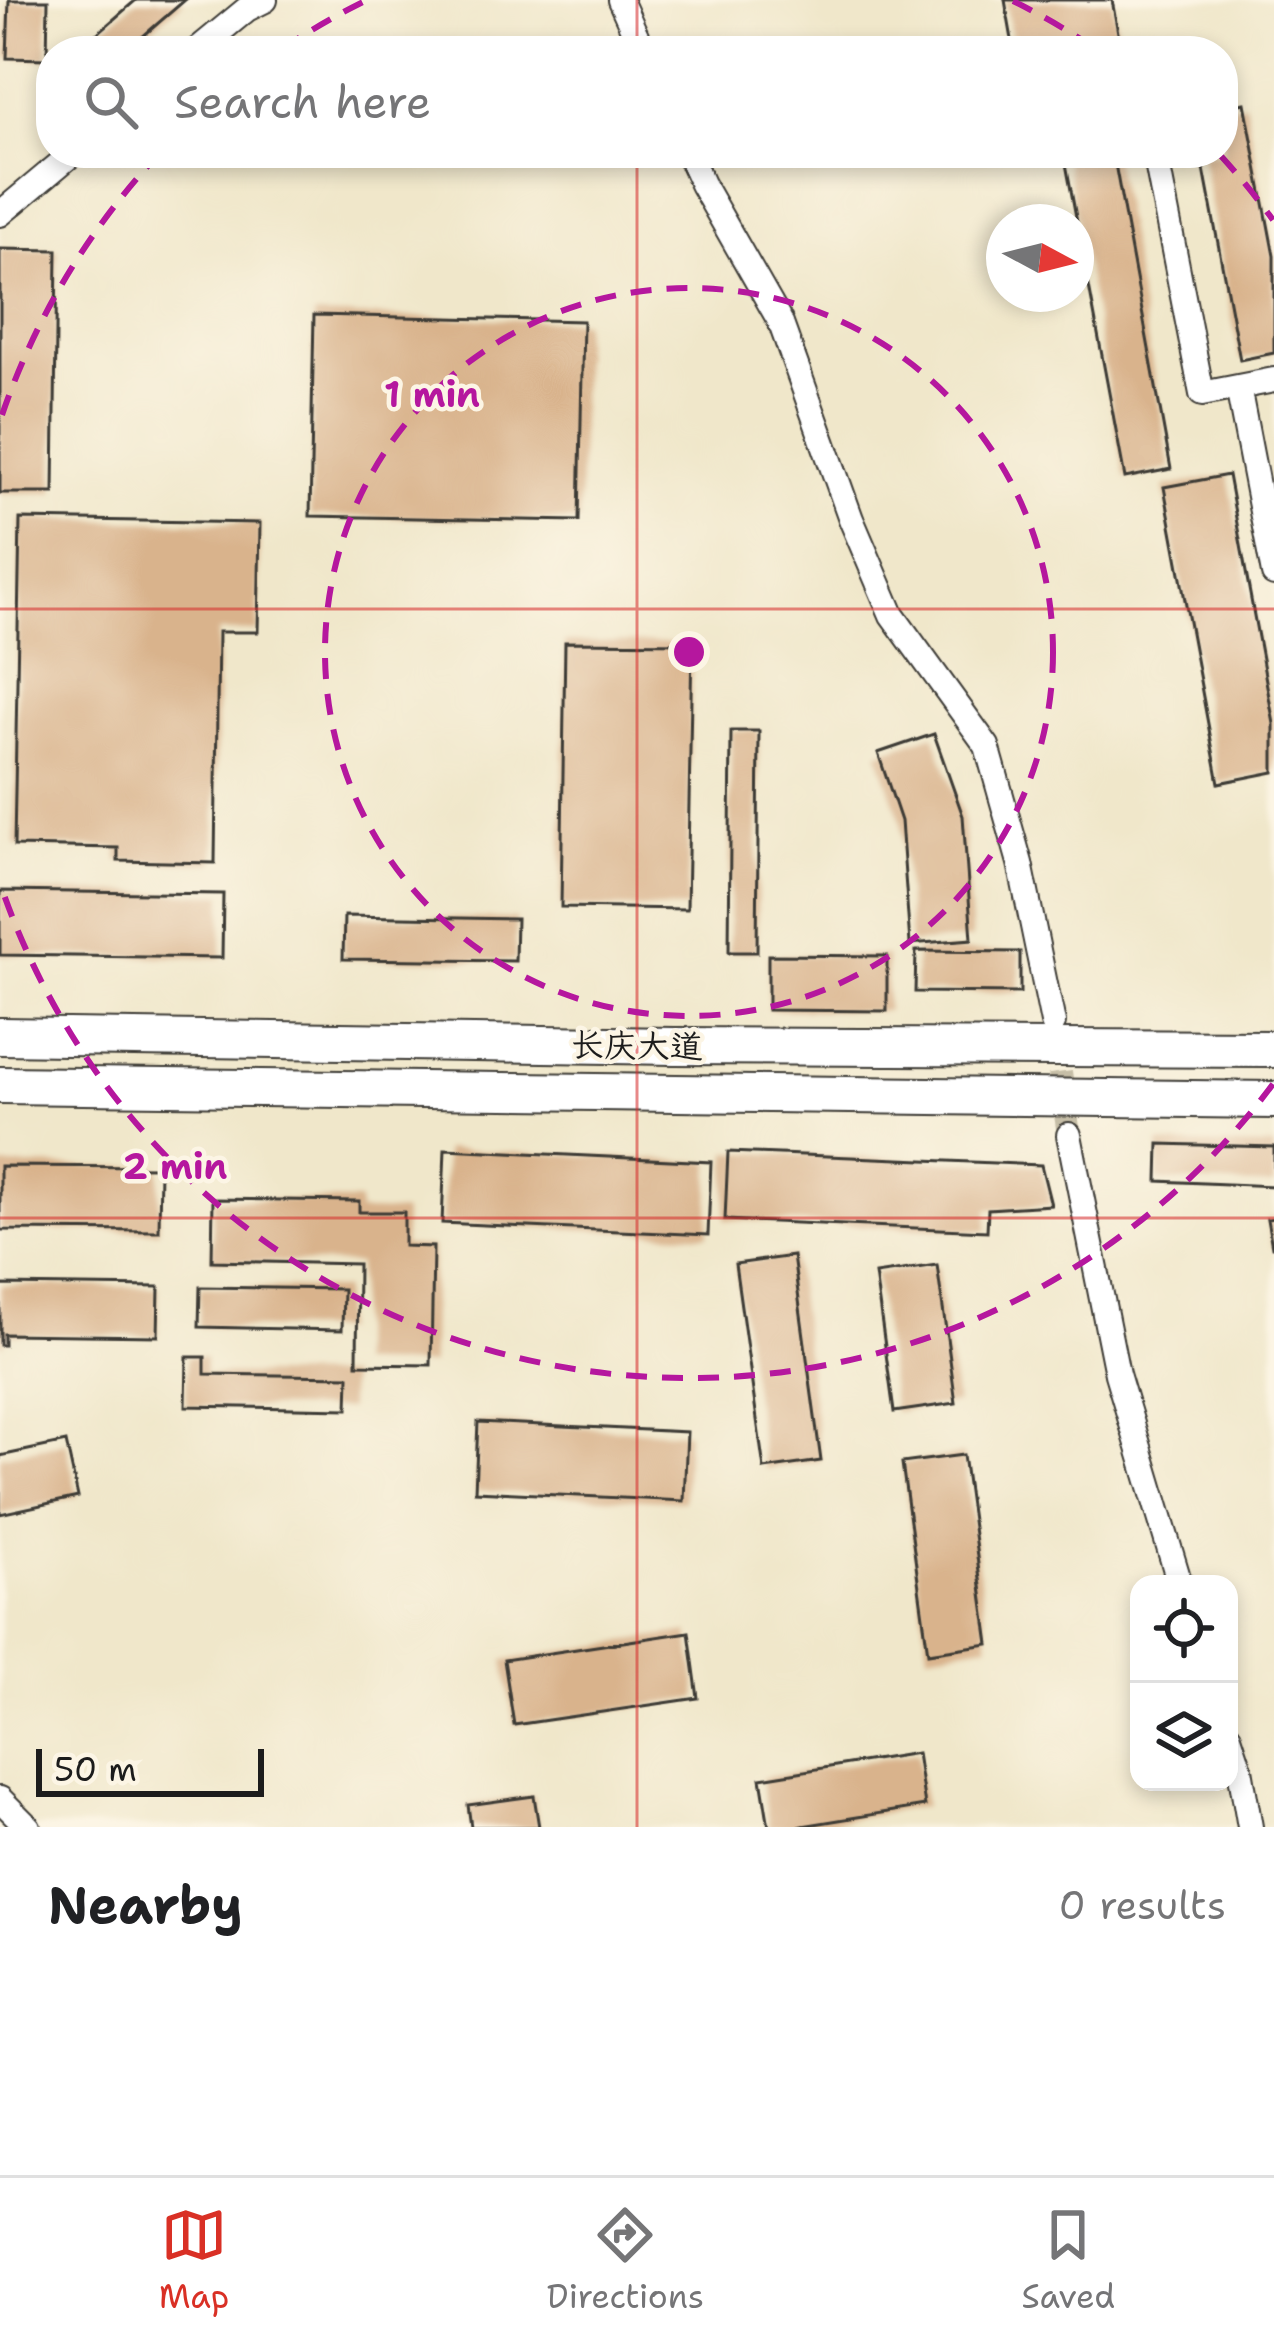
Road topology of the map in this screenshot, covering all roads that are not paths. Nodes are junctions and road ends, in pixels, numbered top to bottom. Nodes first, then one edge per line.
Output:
1 (265, 0) edge
2 (620, 0) edge
3 (214, 36) edge
4 (636, 36) edge
5 (55, 168) edge
6 (695, 168) edge
7 (1158, 168) edge
8 (0, 214) edge
9 (1274, 380) edge
10 (1238, 387) junction
11 (1274, 574) edge
12 (1053, 1023) tunnel mouth
13 (0, 1036) edge
14 (1274, 1049) edge
15 (0, 1084) edge
16 (1274, 1100) edge
17 (1069, 1136) tunnel mouth
18 (1177, 1575) edge
19 (1238, 1763) edge
20 (0, 1798) edge
21 (28, 1827) edge
22 (1250, 1827) edge

1 - 3 street
2 - 4 street
5 - 8 street
6 - 12 street
7 - 10 street
9 - 10 street
10 - 11 street
13 - 14 main road, 长庆大道
15 - 16 main road, 长庆大道
17 - 18 street
19 - 22 street
20 - 21 street

